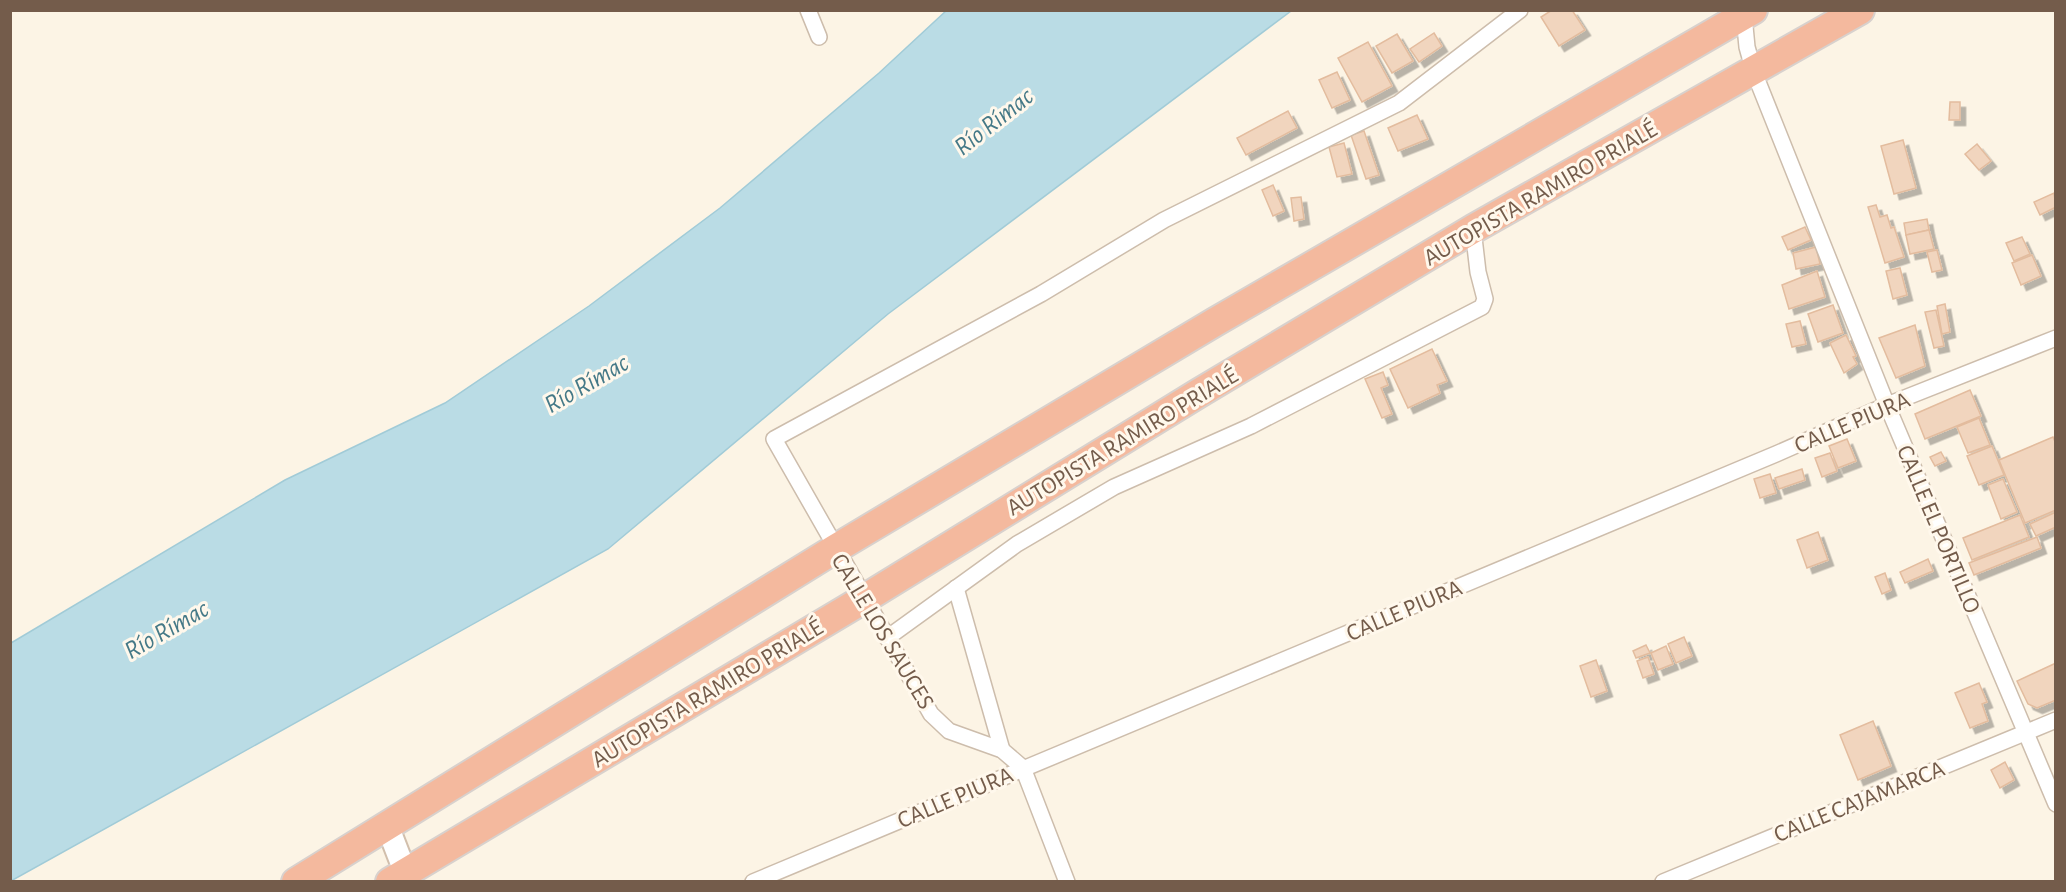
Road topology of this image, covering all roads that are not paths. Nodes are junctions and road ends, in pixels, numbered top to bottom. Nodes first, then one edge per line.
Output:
1 (808, 10) edge
2 (1520, 10) edge
3 (1860, 10) edge
4 (1748, 13) edge
5 (819, 37) dead end
6 (1755, 72) junction
7 (1473, 229) junction
8 (2055, 338) edge
9 (1887, 405) junction
10 (835, 549) junction
11 (956, 588) junction
12 (864, 599) junction
13 (887, 638) junction
14 (2055, 720) edge
15 (2025, 733) junction
16 (1002, 750) junction
17 (1023, 768) junction
18 (2055, 804) edge
19 (387, 825) junction
20 (401, 879) edge
21 (296, 882) edge
22 (753, 882) edge
23 (1066, 882) edge
24 (1663, 882) edge

1 - 5 street
2 - 10 street, CALLE LOS SAUCES
3 - 6 highway, AUTOPISTA RAMIRO PRIALÉ
4 - 6 street, CALLE EL PORTILLO
4 - 10 highway
6 - 7 highway, AUTOPISTA RAMIRO PRIALÉ
6 - 9 street, CALLE EL PORTILLO
7 - 11 street
7 - 12 highway, AUTOPISTA RAMIRO PRIALÉ
8 - 9 street, CALLE PIURA
9 - 15 street, CALLE EL PORTILLO
9 - 17 street, CALLE PIURA
10 - 12 street, CALLE LOS SAUCES
10 - 19 highway
11 - 13 street
11 - 16 street
12 - 13 street, CALLE LOS SAUCES
12 - 20 highway, AUTOPISTA RAMIRO PRIALÉ
13 - 16 street, CALLE LOS SAUCES
14 - 15 street, CALLE CAJAMARCA
15 - 18 street, CALLE EL PORTILLO
15 - 24 street, CALLE CAJAMARCA
16 - 17 street, CALLE LOS SAUCES
17 - 22 street, CALLE PIURA
17 - 23 street, CALLE LOS SAUCES
19 - 20 street
19 - 21 highway

